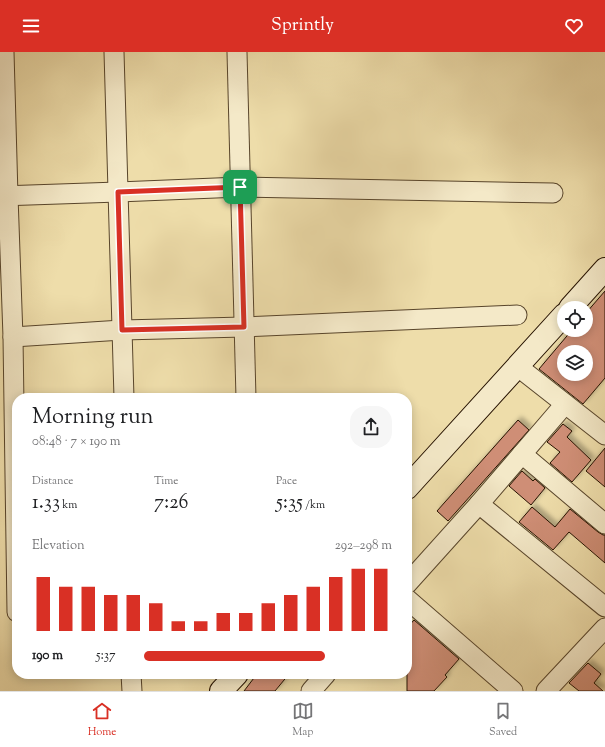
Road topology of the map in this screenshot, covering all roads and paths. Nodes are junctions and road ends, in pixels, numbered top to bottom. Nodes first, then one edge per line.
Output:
1 (4, 52) edge
2 (114, 52) edge
3 (237, 52) edge
4 (240, 187) junction
5 (118, 192) junction
6 (553, 193) dead end
7 (4, 196) edge
8 (605, 269) edge
9 (576, 301) edge
10 (517, 315) dead end
11 (557, 323) edge
12 (244, 327) junction
13 (122, 330) junction
14 (13, 336) junction
15 (518, 366) junction
16 (14, 393) edge
17 (124, 393) edge
18 (246, 393) edge
19 (565, 404) junction
20 (605, 435) edge
21 (522, 454) junction
22 (412, 483) edge
23 (479, 504) junction
24 (605, 524) edge
25 (412, 578) edge
26 (412, 603) edge
27 (605, 607) edge
28 (605, 628) edge
29 (131, 679) edge
30 (232, 679) edge
31 (322, 679) edge
32 (132, 691) edge
33 (221, 691) edge
34 (311, 691) edge
35 (513, 691) edge
36 (546, 691) edge

1 - 7 street
2 - 5 street
3 - 4 street
4 - 5 street
4 - 6 street
4 - 12 street
5 - 7 street
5 - 13 street
7 - 14 street
8 - 9 main road
10 - 12 street
11 - 15 main road
12 - 13 street
12 - 18 street
13 - 14 street
13 - 17 street
14 - 16 street
15 - 19 street
15 - 22 main road
19 - 20 street
19 - 21 street
21 - 23 street
21 - 24 street
23 - 25 street
23 - 27 street
26 - 35 street
28 - 36 street
29 - 32 street
30 - 33 main road
31 - 34 street

